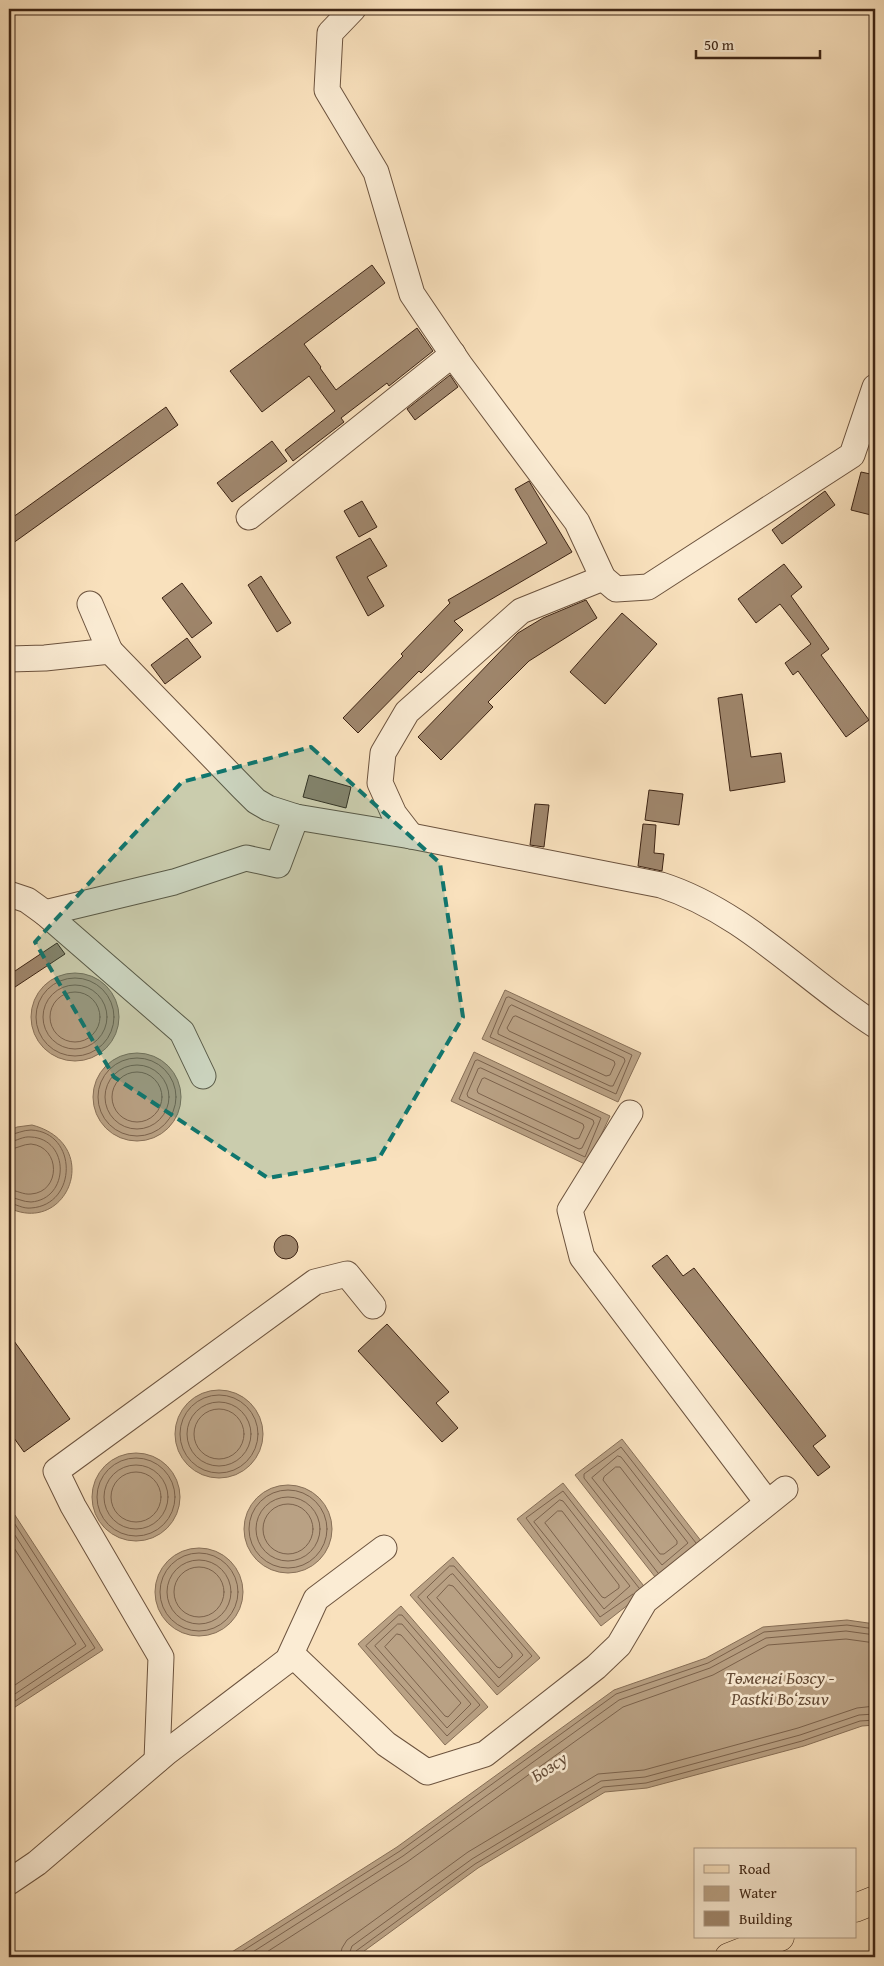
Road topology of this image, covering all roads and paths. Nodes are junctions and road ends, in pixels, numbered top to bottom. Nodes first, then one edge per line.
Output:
1 (353, 9) edge
2 (453, 354) junction
3 (875, 387) edge
4 (249, 517) dead end
5 (603, 578) junction
6 (90, 604) dead end
7 (110, 650) junction
8 (9, 659) edge
9 (296, 817) junction
10 (411, 836) junction
11 (9, 894) edge
12 (45, 913) junction
13 (875, 1025) edge
14 (203, 1076) dead end
15 (630, 1113) dead end
16 (373, 1306) dead end
17 (384, 1548) dead end
18 (288, 1660) junction
19 (157, 1760) junction
20 (9, 1882) edge
21 (875, 1900) edge
22 (856, 1908) edge
23 (777, 1938) edge
24 (729, 1957) edge

1 - 2 street
2 - 4 street
2 - 5 street
3 - 5 street
5 - 10 street
6 - 7 street
7 - 8 street
7 - 9 street
9 - 10 street
9 - 12 street
10 - 13 street
11 - 12 street
12 - 14 street
15 - 18 street
16 - 19 street
17 - 18 street
18 - 19 street
19 - 20 street
21 - 22 main road
23 - 24 main road

